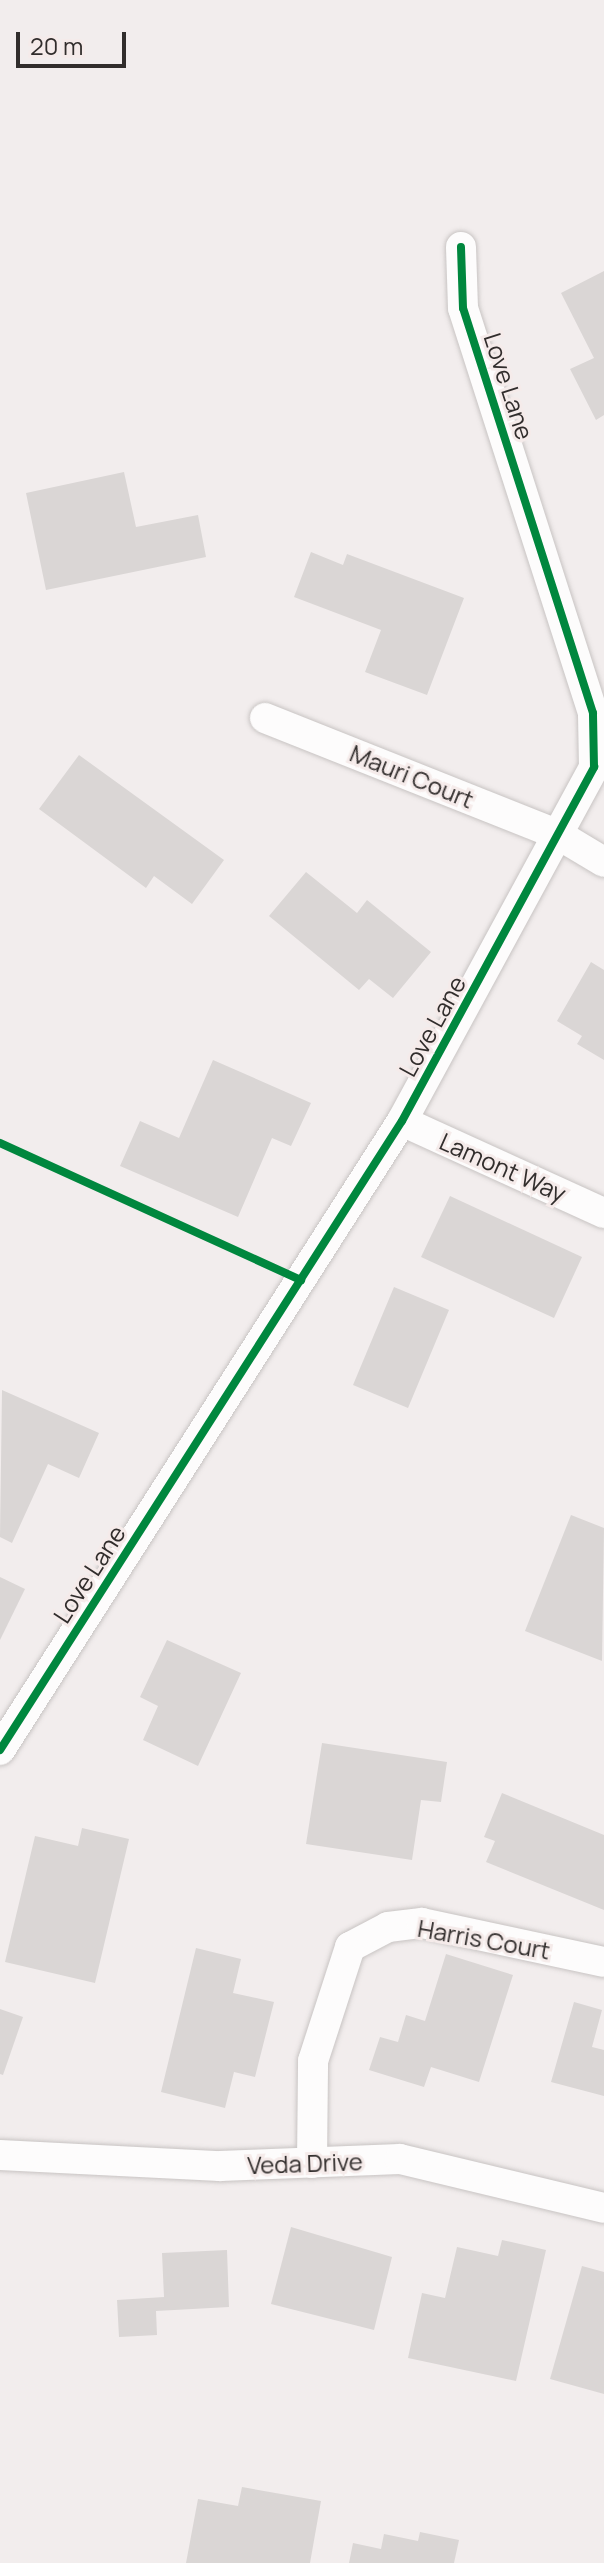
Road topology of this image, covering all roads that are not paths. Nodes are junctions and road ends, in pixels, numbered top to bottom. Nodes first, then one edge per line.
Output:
1 (461, 247) dead end
2 (265, 718) dead end
3 (559, 835) junction
4 (604, 862) edge
5 (402, 1121) junction
6 (604, 1213) edge
7 (0, 1750) edge
8 (604, 1962) edge
9 (0, 2155) edge
10 (312, 2163) junction
11 (604, 2208) edge

1 - 3 street, Love Lane
2 - 3 street, Mauri Court
3 - 4 street
3 - 5 street, Love Lane
5 - 6 street, Lamont Way
5 - 7 street, Love Lane
8 - 10 street, Harris Court
9 - 10 street, Veda Drive
10 - 11 street, Veda Drive

